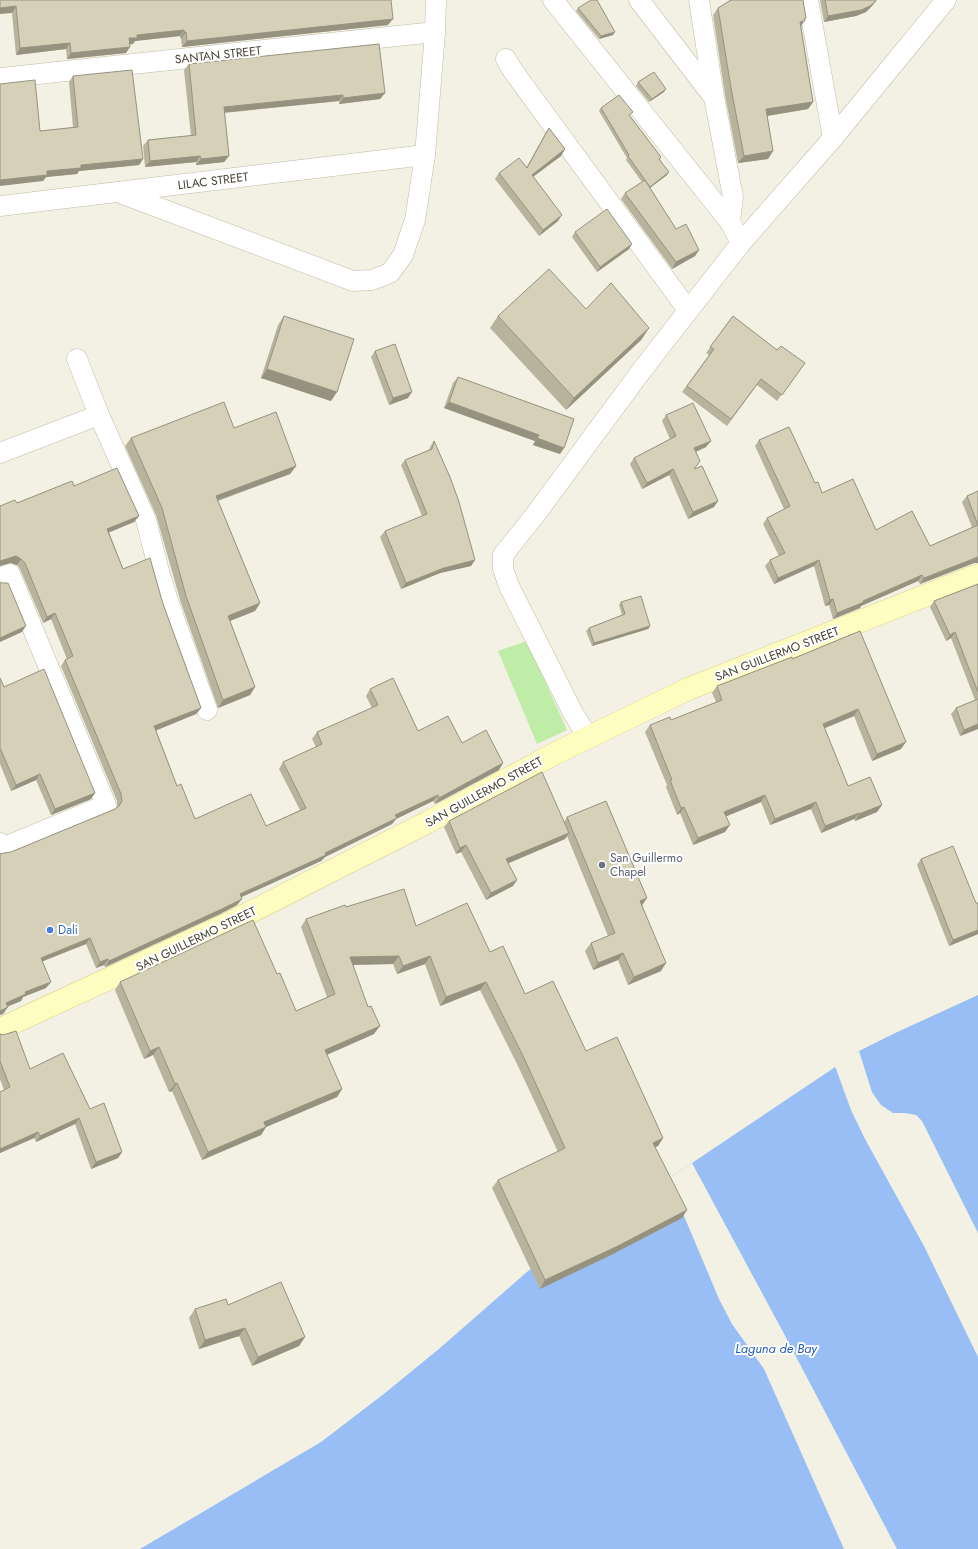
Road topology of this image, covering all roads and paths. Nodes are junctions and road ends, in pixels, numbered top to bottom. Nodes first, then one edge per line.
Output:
1 (436, 0) edge
2 (553, 0) edge
3 (639, 0) edge
4 (699, 0) edge
5 (808, 0) edge
6 (946, 0) edge
7 (435, 32) junction
8 (506, 59) dead end
9 (0, 78) edge
10 (714, 97) junction
11 (833, 138) junction
12 (425, 155) junction
13 (120, 193) junction
14 (0, 206) edge
15 (730, 222) junction
16 (741, 243) junction
17 (688, 310) junction
18 (77, 359) dead end
19 (99, 415) junction
20 (0, 453) edge
21 (978, 576) edge
22 (0, 578) edge
23 (207, 710) dead end
24 (588, 737) junction
25 (0, 843) edge
26 (0, 1029) edge

1 - 7 street
2 - 15 street
3 - 10 street
4 - 10 street
5 - 11 street
6 - 11 street
7 - 9 street, SANTAN STREET
7 - 12 street
8 - 17 street
10 - 15 street
11 - 16 street
12 - 13 street, LILAC STREET
12 - 13 street
13 - 14 street, LILAC STREET
15 - 16 street
16 - 17 street
17 - 24 street
18 - 19 street
19 - 20 street
19 - 23 street
21 - 24 main road, SAN GUILLERMO STREET
22 - 25 street
24 - 26 main road, SAN GUILLERMO STREET

